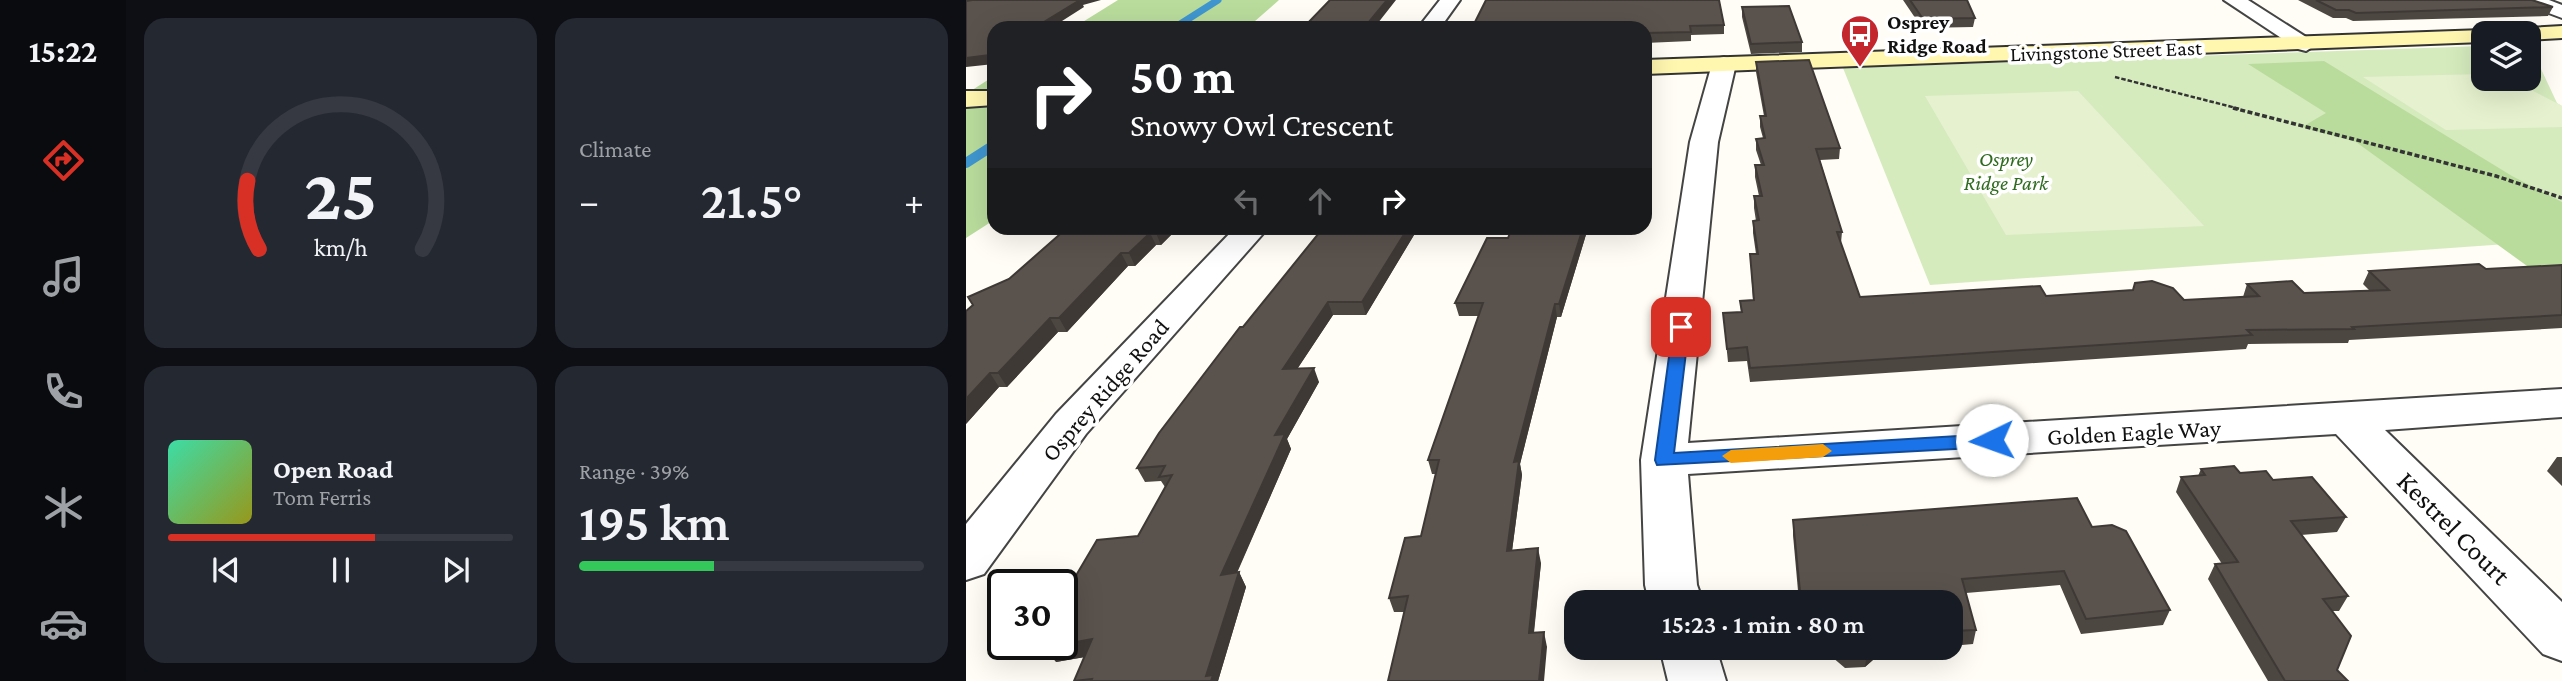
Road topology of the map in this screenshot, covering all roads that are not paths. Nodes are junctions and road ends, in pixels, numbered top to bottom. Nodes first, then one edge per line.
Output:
1 (1450, 0) edge
2 (2234, 0) edge
3 (2532, 0) edge
4 (2562, 12) edge
5 (1434, 21) edge
6 (2562, 33) edge
7 (2541, 34) edge
8 (2471, 37) edge
9 (2306, 44) junction
10 (1724, 64) junction
11 (1652, 67) edge
12 (987, 98) edge
13 (966, 99) edge
14 (1246, 235) edge
15 (2562, 403) edge
16 (2347, 419) junction
17 (1664, 460) junction
18 (966, 560) edge
19 (1672, 590) edge
20 (2562, 637) edge
21 (1691, 660) edge
22 (1697, 681) edge

1 - 5 street
2 - 9 street
3 - 4 street
6 - 7 street
8 - 9 street, Livingstone Street East
9 - 10 street, Livingstone Street East
10 - 11 street, Livingstone Street East
10 - 17 street
12 - 13 street
14 - 18 street, Osprey Ridge Road
15 - 16 street, Golden Eagle Way
16 - 17 street, Golden Eagle Way
16 - 20 street, Kestrel Court
17 - 19 street
21 - 22 street

